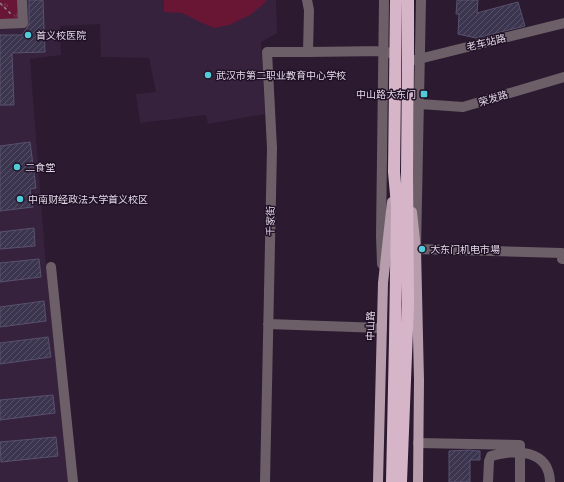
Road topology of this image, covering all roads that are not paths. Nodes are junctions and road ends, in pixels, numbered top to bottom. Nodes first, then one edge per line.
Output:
1 (22, 0) edge
2 (307, 0) edge
3 (384, 0) edge
4 (396, 0) edge
5 (408, 0) edge
6 (421, 0) edge
7 (564, 23) edge
8 (0, 24) edge
9 (308, 52) junction
10 (389, 53) junction
11 (414, 60) junction
12 (564, 77) edge
13 (420, 104) junction
14 (394, 172) junction
15 (407, 172) junction
16 (416, 249) junction
17 (564, 258) edge
18 (51, 267) dead end
19 (383, 283) junction
20 (268, 324) junction
21 (382, 328) junction
22 (418, 443) junction
23 (520, 455) junction
24 (73, 482) edge
25 (264, 482) edge
26 (378, 482) edge
27 (392, 482) edge
28 (401, 482) edge
29 (418, 482) edge
30 (488, 482) edge
31 (494, 482) edge
32 (520, 482) edge
33 (543, 482) edge
34 (550, 482) edge

1 - 8 street
2 - 9 street
3 - 10 street
4 - 10 highway, 中山路
5 - 11 highway
6 - 11 street
7 - 11 street, 老车站路
9 - 10 street
9 - 20 street, 千家街
10 - 14 highway, 中山路
10 - 19 street
11 - 13 street
11 - 15 highway
12 - 13 street, 荣发路
13 - 16 street
14 - 19 main road, 中山路
14 - 27 highway, 中山路
15 - 16 main road
15 - 28 highway
16 - 17 street
16 - 22 main road
18 - 24 street
19 - 21 main road, 中山路
20 - 21 street
20 - 25 street, 千家街
21 - 26 main road, 中山路
22 - 23 street
22 - 29 main road
23 - 30 street
23 - 31 street
23 - 32 street
23 - 33 street
23 - 34 street

